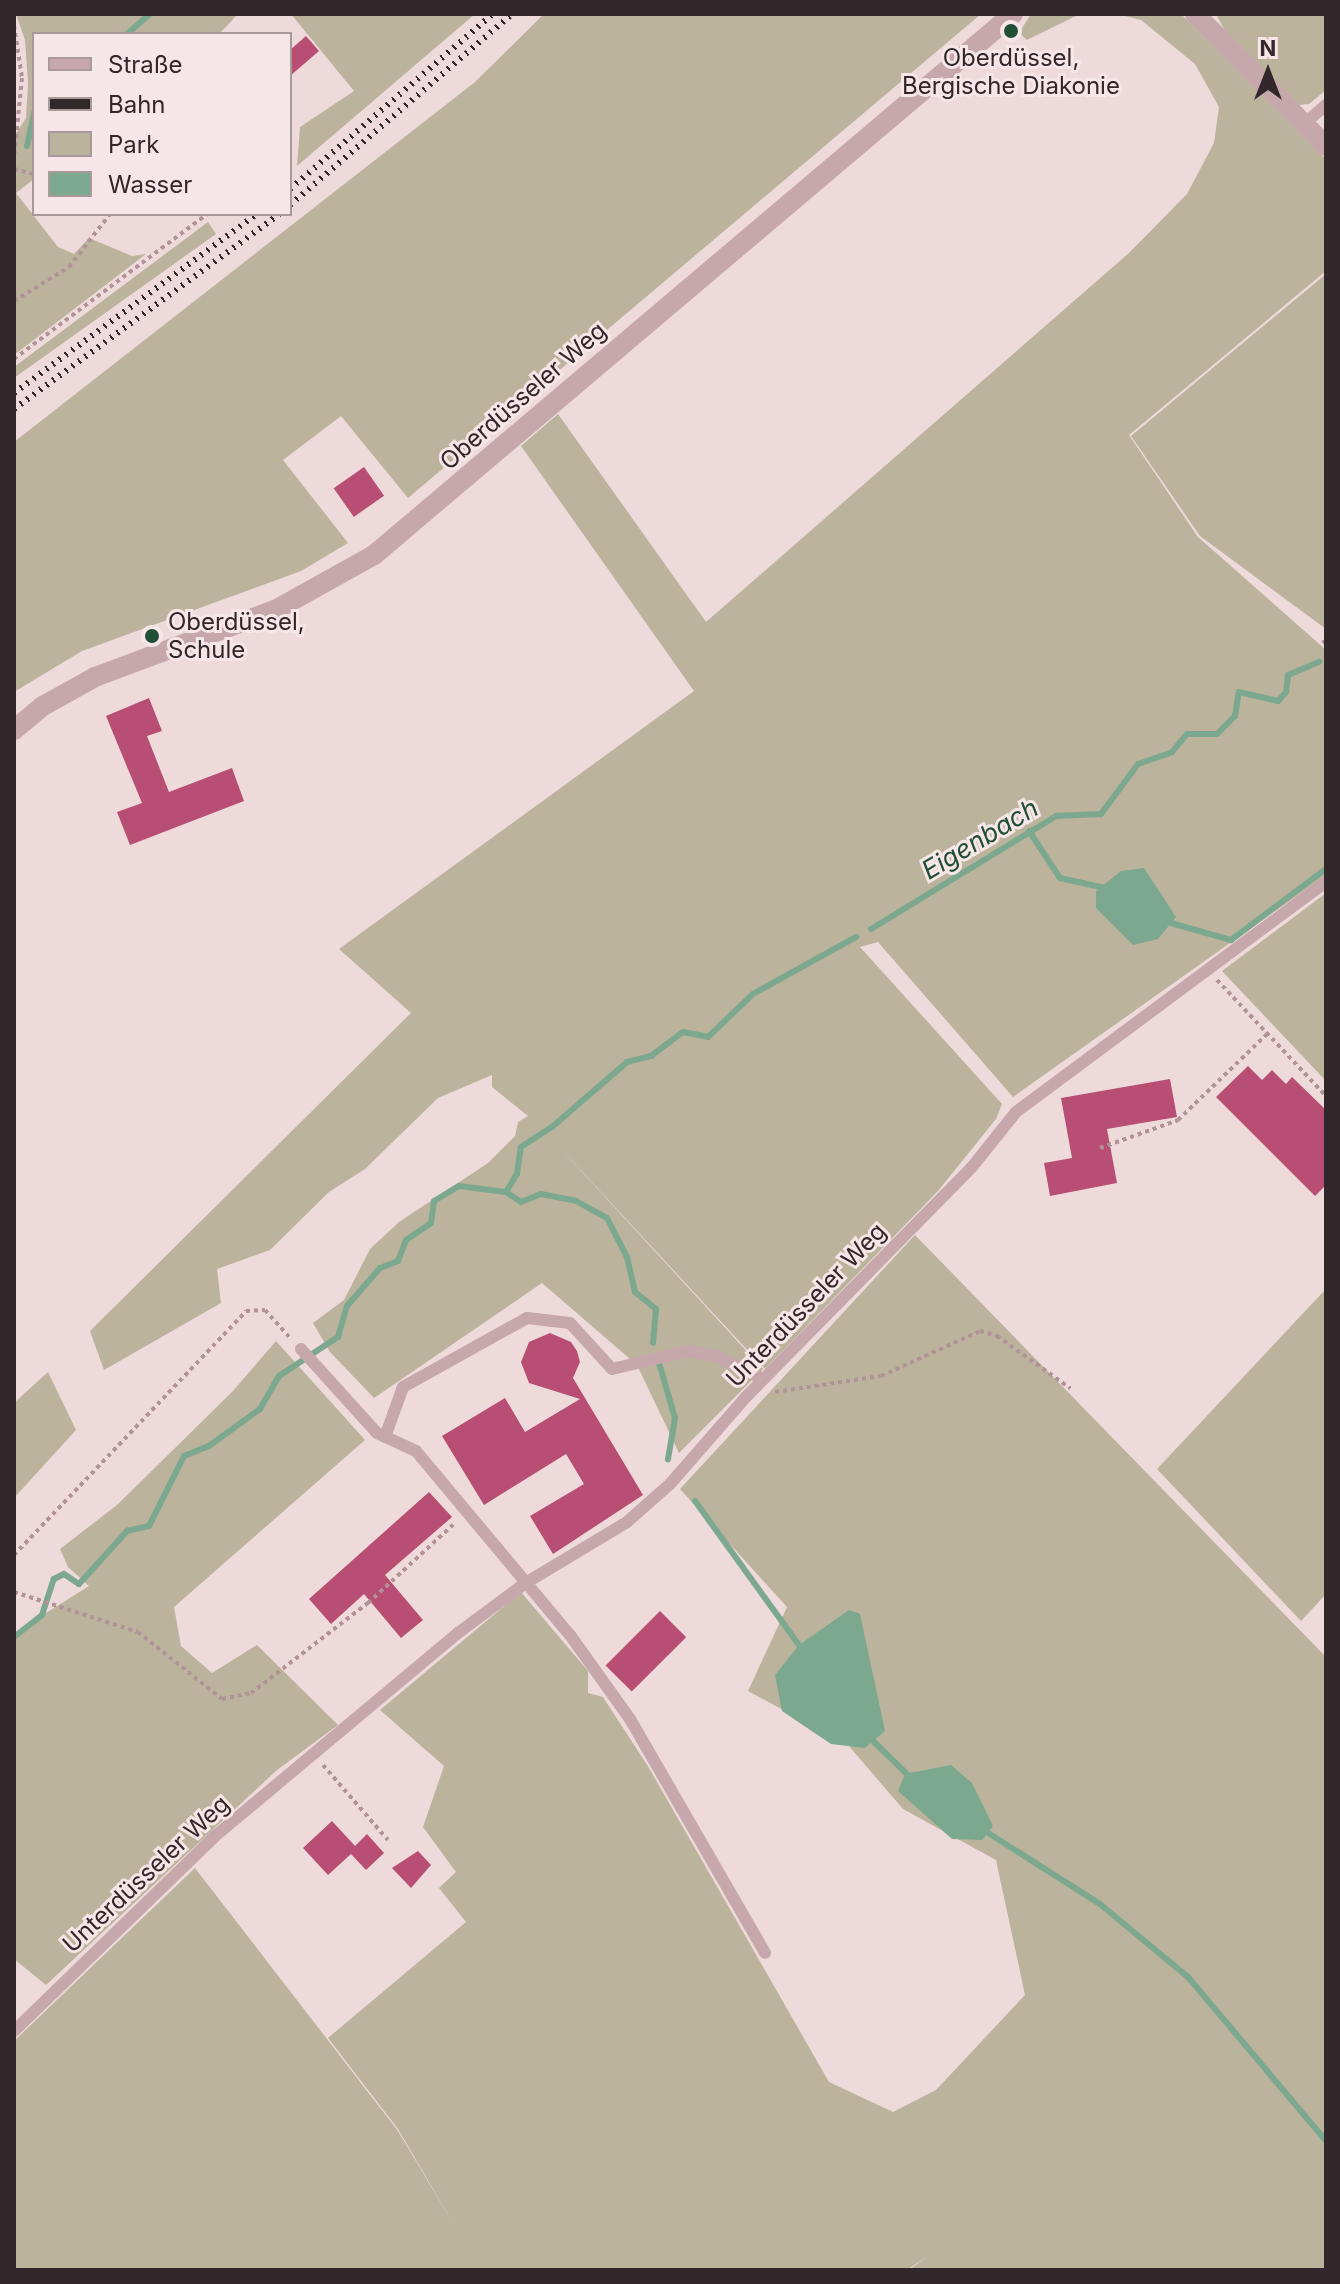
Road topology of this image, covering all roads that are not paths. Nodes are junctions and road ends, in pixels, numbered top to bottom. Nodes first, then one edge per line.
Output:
1 (1013, 14) edge
2 (1207, 18) edge
3 (1326, 105) edge
4 (1304, 124) junction
5 (1326, 146) edge
6 (14, 730) edge
7 (1326, 882) edge
8 (301, 1349) road end
9 (763, 1379) junction
10 (385, 1437) junction
11 (524, 1584) junction
12 (765, 1953) dead end
13 (14, 2031) edge

1 - 6 street, Oberdüsseler Weg
2 - 4 street
3 - 4 lane
4 - 5 street
7 - 9 lane, Unterdüsseler Weg
8 - 10 lane
9 - 10 lane
9 - 11 lane, Unterdüsseler Weg
10 - 11 lane
11 - 12 lane
11 - 13 lane, Unterdüsseler Weg

